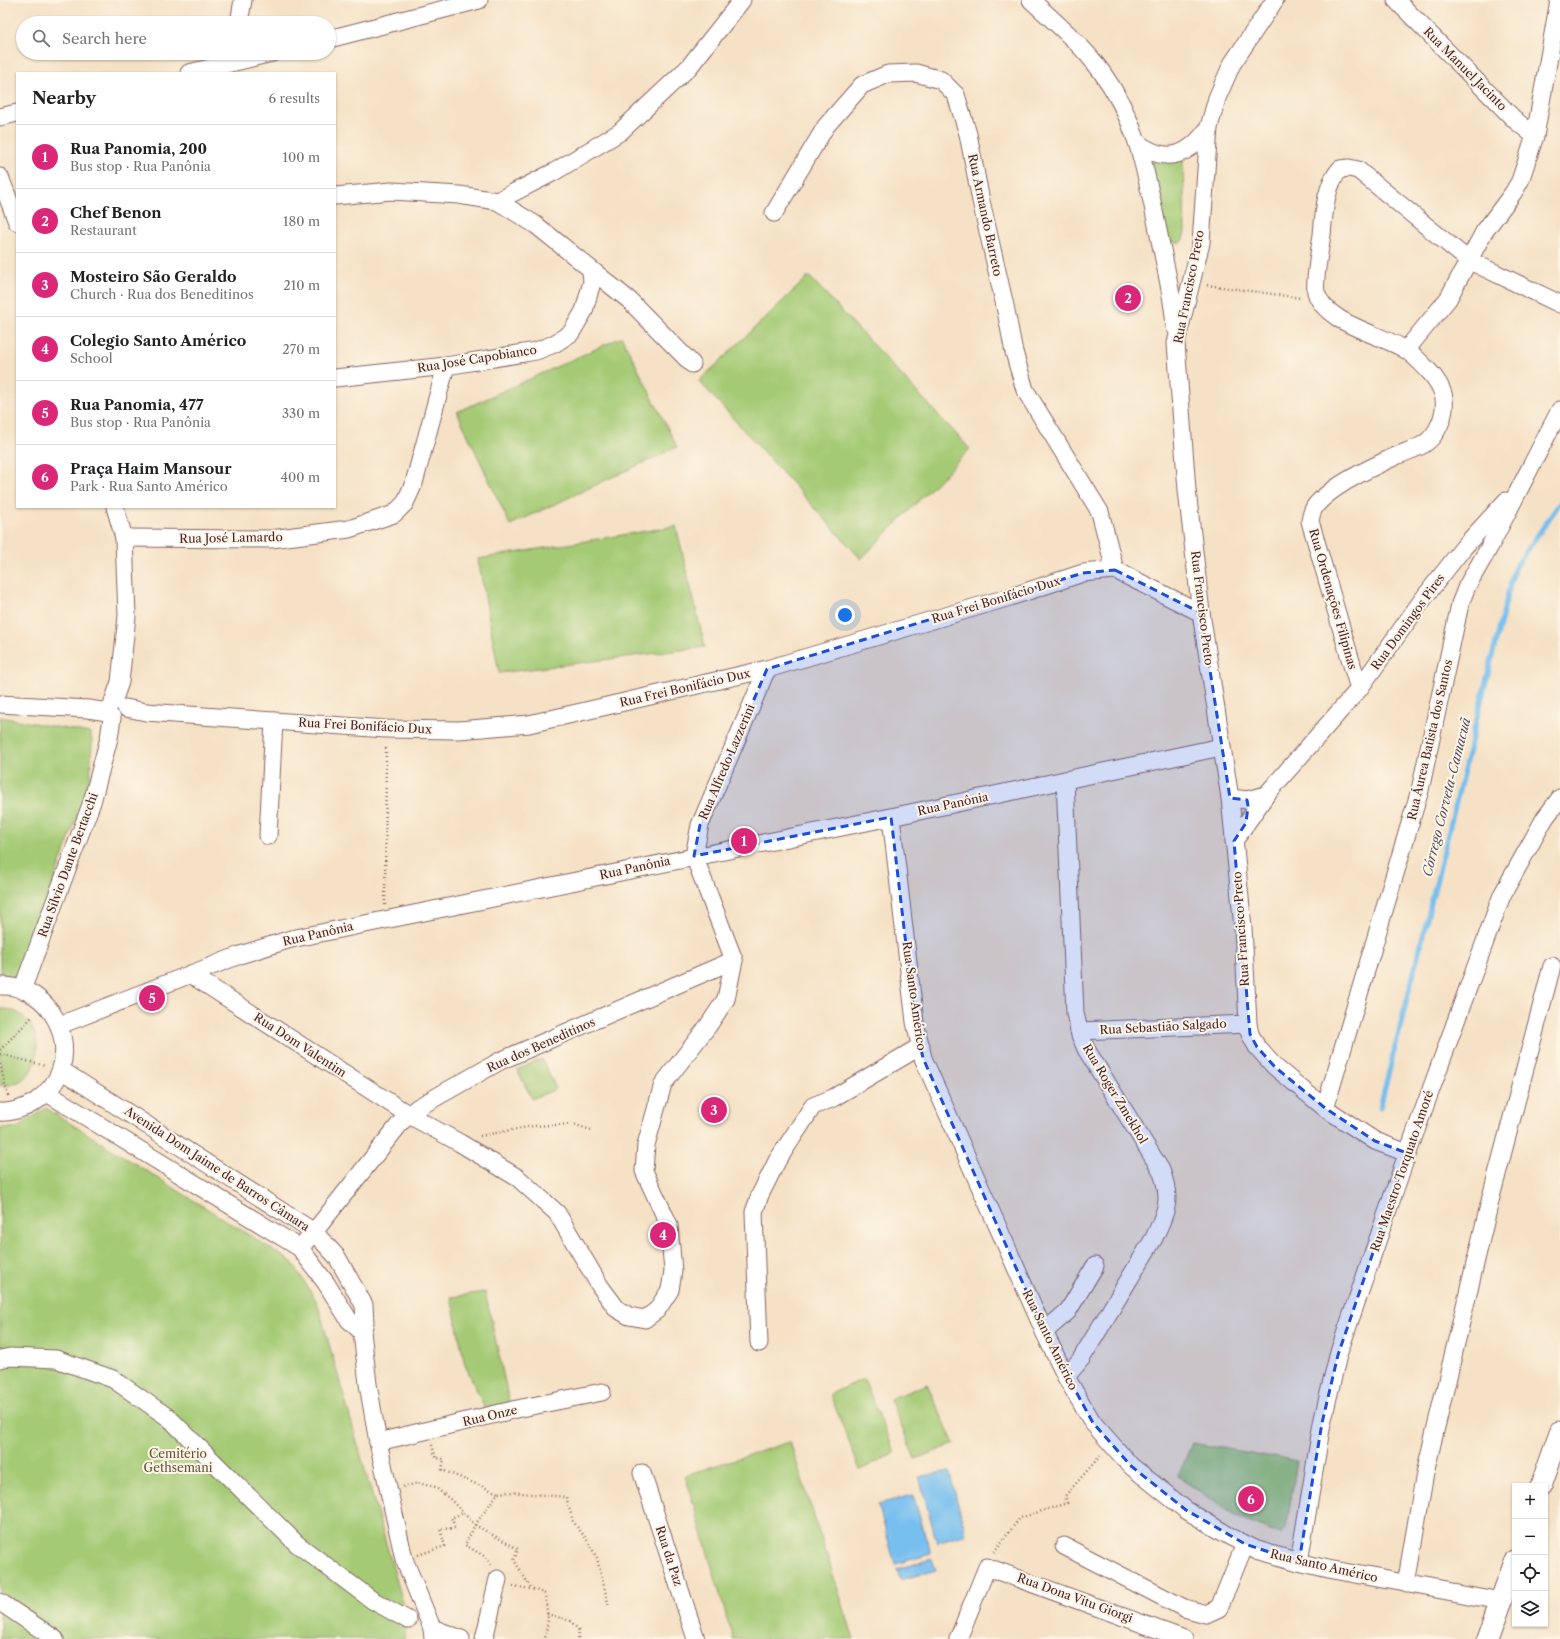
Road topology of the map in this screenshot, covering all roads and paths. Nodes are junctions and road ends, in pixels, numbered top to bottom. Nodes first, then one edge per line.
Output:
1 (243, 0) edge
2 (479, 0) edge
3 (742, 0) edge
4 (1031, 0) edge
5 (1275, 0) edge
6 (1396, 0) edge
7 (1559, 0) edge
8 (240, 16) edge
9 (336, 37) edge
10 (228, 60) edge
11 (192, 72) edge
12 (16, 113) edge
13 (0, 117) edge
14 (1209, 127) junction
15 (1535, 136) junction
16 (1139, 144) junction
17 (0, 177) edge
18 (336, 196) edge
19 (497, 201) junction
20 (774, 213) dead end
21 (16, 219) edge
22 (1468, 260) junction
23 (591, 270) junction
24 (1191, 283) junction
25 (1320, 301) junction
26 (1560, 304) edge
27 (1176, 344) junction
28 (1406, 350) junction
29 (692, 364) dead end
30 (446, 366) junction
31 (336, 378) edge
32 (1560, 410) edge
33 (1520, 486) junction
34 (115, 508) edge
35 (124, 538) junction
36 (1115, 570) junction
37 (1201, 613) junction
38 (766, 669) junction
39 (1359, 689) junction
40 (0, 704) edge
41 (117, 711) junction
42 (274, 721) junction
43 (386, 729) junction
44 (1221, 748) junction
45 (1066, 780) junction
46 (1266, 795) junction
47 (1230, 798) junction
48 (1560, 798) edge
49 (1247, 800) junction
50 (891, 817) junction
51 (1246, 824) junction
52 (268, 836) dead end
53 (1234, 841) junction
54 (694, 856) junction
55 (385, 920) junction
56 (734, 960) junction
57 (1552, 966) dead end
58 (190, 974) junction
59 (0, 986) edge
60 (22, 990) junction
61 (45, 1004) junction
62 (1248, 1024) junction
63 (60, 1025) junction
64 (1079, 1031) junction
65 (921, 1046) junction
66 (0, 1050) edge
67 (0, 1054) edge
68 (0, 1064) edge
69 (61, 1070) junction
70 (47, 1093) junction
71 (1325, 1108) junction
72 (6, 1111) edge
73 (409, 1115) junction
74 (591, 1130) dead end
75 (460, 1143) junction
76 (1407, 1153) junction
77 (314, 1232) junction
78 (300, 1248) junction
79 (1094, 1266) dead end
80 (362, 1332) junction
81 (1044, 1332) junction
82 (759, 1343) dead end
83 (0, 1359) edge
84 (1066, 1377) junction
85 (602, 1392) dead end
86 (1560, 1432) edge
87 (378, 1442) junction
88 (432, 1442) dead end
89 (1110, 1443) junction
90 (642, 1473) dead end
91 (1542, 1483) edge
92 (389, 1491) junction
93 (498, 1493) junction
94 (464, 1513) junction
95 (475, 1525) junction
96 (1246, 1544) junction
97 (1064, 1546) dead end
98 (404, 1559) junction
99 (1299, 1562) junction
100 (988, 1567) junction
101 (1512, 1570) edge
102 (498, 1579) dead end
103 (1406, 1584) junction
104 (1501, 1601) junction
105 (0, 1602) edge
106 (609, 1607) dead end
107 (547, 1614) junction
108 (408, 1620) dead end
109 (432, 1633) edge
110 (55, 1639) edge
111 (461, 1639) edge
112 (484, 1639) edge
113 (545, 1639) edge
114 (578, 1639) edge
115 (696, 1639) edge
116 (958, 1639) edge
117 (1184, 1639) edge
118 (1487, 1639) edge

1 - 8 street
2 - 9 street
3 - 19 street
4 - 16 street
5 - 14 street, Rua Francisco Preto
6 - 15 street, Rua Manuel Jacinto
7 - 15 street
10 - 11 street
12 - 13 street
14 - 16 street
14 - 24 street, Rua Francisco Preto
15 - 22 street
16 - 27 street
17 - 21 street
18 - 19 street
19 - 23 street
20 - 36 street, Rua Armando Barreto
22 - 25 street
22 - 26 street
22 - 28 street
23 - 29 street
23 - 30 street, Rua José Capobianco
24 - 25 path
24 - 27 street, Rua Francisco Preto
25 - 28 street, Rua Ordenações Filipinas
27 - 37 street, Rua Francisco Preto
28 - 39 street, Rua Ordenações Filipinas
30 - 31 street, Rua José Capobianco
30 - 35 street, Rua José Lamardo
32 - 33 street, Rua Áurea Batista dos Santos
33 - 39 street, Rua Domingos Pires
33 - 71 street, Rua Áurea Batista dos Santos
34 - 35 street, Rua Sílvio Dante Bertacchi
35 - 41 street, Rua Sílvio Dante Bertacchi
36 - 37 street
36 - 38 street, Rua Frei Bonifácio Dux
37 - 44 street, Rua Francisco Preto
38 - 43 street, Rua Frei Bonifácio Dux
38 - 54 street, Rua Alfredo Lazzerini
39 - 46 street, Rua Domingos Pires
40 - 41 street, Rua Frei Bonifácio Dux
41 - 42 street, Rua Frei Bonifácio Dux
41 - 60 street, Rua Sílvio Dante Bertacchi
42 - 43 street, Rua Frei Bonifácio Dux
42 - 52 street
43 - 55 path
44 - 45 street, Rua Panônia
44 - 47 street, Rua Francisco Preto
45 - 50 street, Rua Panônia
45 - 64 street, Rua Roger Zmekhol
46 - 49 street
46 - 51 street, Rua Domingos Pires
47 - 49 street
47 - 53 street, Rua Francisco Preto
48 - 76 street, Rua Maestro Torquato Amoré
49 - 51 street
50 - 54 street, Rua Panônia
50 - 65 street, Rua Santo Américo
51 - 53 street, Rua Domingos Pires
53 - 62 street, Rua Francisco Preto
54 - 55 street, Rua Panônia
54 - 56 street
55 - 58 street, Rua Panônia
56 - 73 street, Rua dos Beneditinos
56 - 75 street, Rua Dom Valentim
57 - 103 street
58 - 63 street, Rua Panônia
58 - 73 street, Rua Dom Valentim
59 - 60 street
60 - 61 street
61 - 63 street
61 - 66 path
62 - 64 street, Rua Sebastião Salgado
62 - 71 street, Rua Francisco Preto
63 - 69 street
64 - 84 street, Rua Roger Zmekhol
65 - 81 street, Rua Santo Américo
65 - 82 street
67 - 69 path
68 - 72 path
69 - 70 street
69 - 77 street, Avenida Dom Jaime de Barros Câmara
70 - 72 street
70 - 78 street, Avenida Dom Jaime de Barros Câmara
71 - 76 street, Rua Francisco Preto
73 - 75 street, Rua Dom Valentim
73 - 77 street, Rua dos Beneditinos
74 - 75 path
76 - 99 street, Rua Maestro Torquato Amoré
77 - 78 street, Rua dos Beneditinos
77 - 80 street, Avenida Dom Jaime de Barros Câmara
78 - 80 street, Avenida Dom Jaime de Barros Câmara
79 - 81 street
80 - 87 street, Avenida Dom Jaime de Barros Câmara
81 - 84 street, Rua Santo Américo
83 - 108 street
84 - 89 street, Rua Santo Américo
85 - 87 street, Rua Onze
86 - 91 main road
87 - 92 street, Avenida Dom Jaime de Barros Câmara
88 - 93 path
89 - 96 street, Rua Santo Américo
89 - 100 path
90 - 115 street, Rua da Paz
92 - 94 path
92 - 98 street, Avenida Dom Jaime de Barros Câmara
93 - 95 path
93 - 106 path
94 - 95 path
94 - 98 path
95 - 107 path
96 - 97 street
96 - 99 street, Rua Santo Américo
98 - 109 street, Avenida Dom Jaime de Barros Câmara
99 - 103 street, Rua Santo Américo
100 - 116 street
100 - 117 street, Rua Dona Vitu Giorgi
101 - 104 main road
102 - 112 street
103 - 104 street, Rua Santo Américo
104 - 118 main road
105 - 110 street
107 - 113 path
107 - 114 path
109 - 111 street

